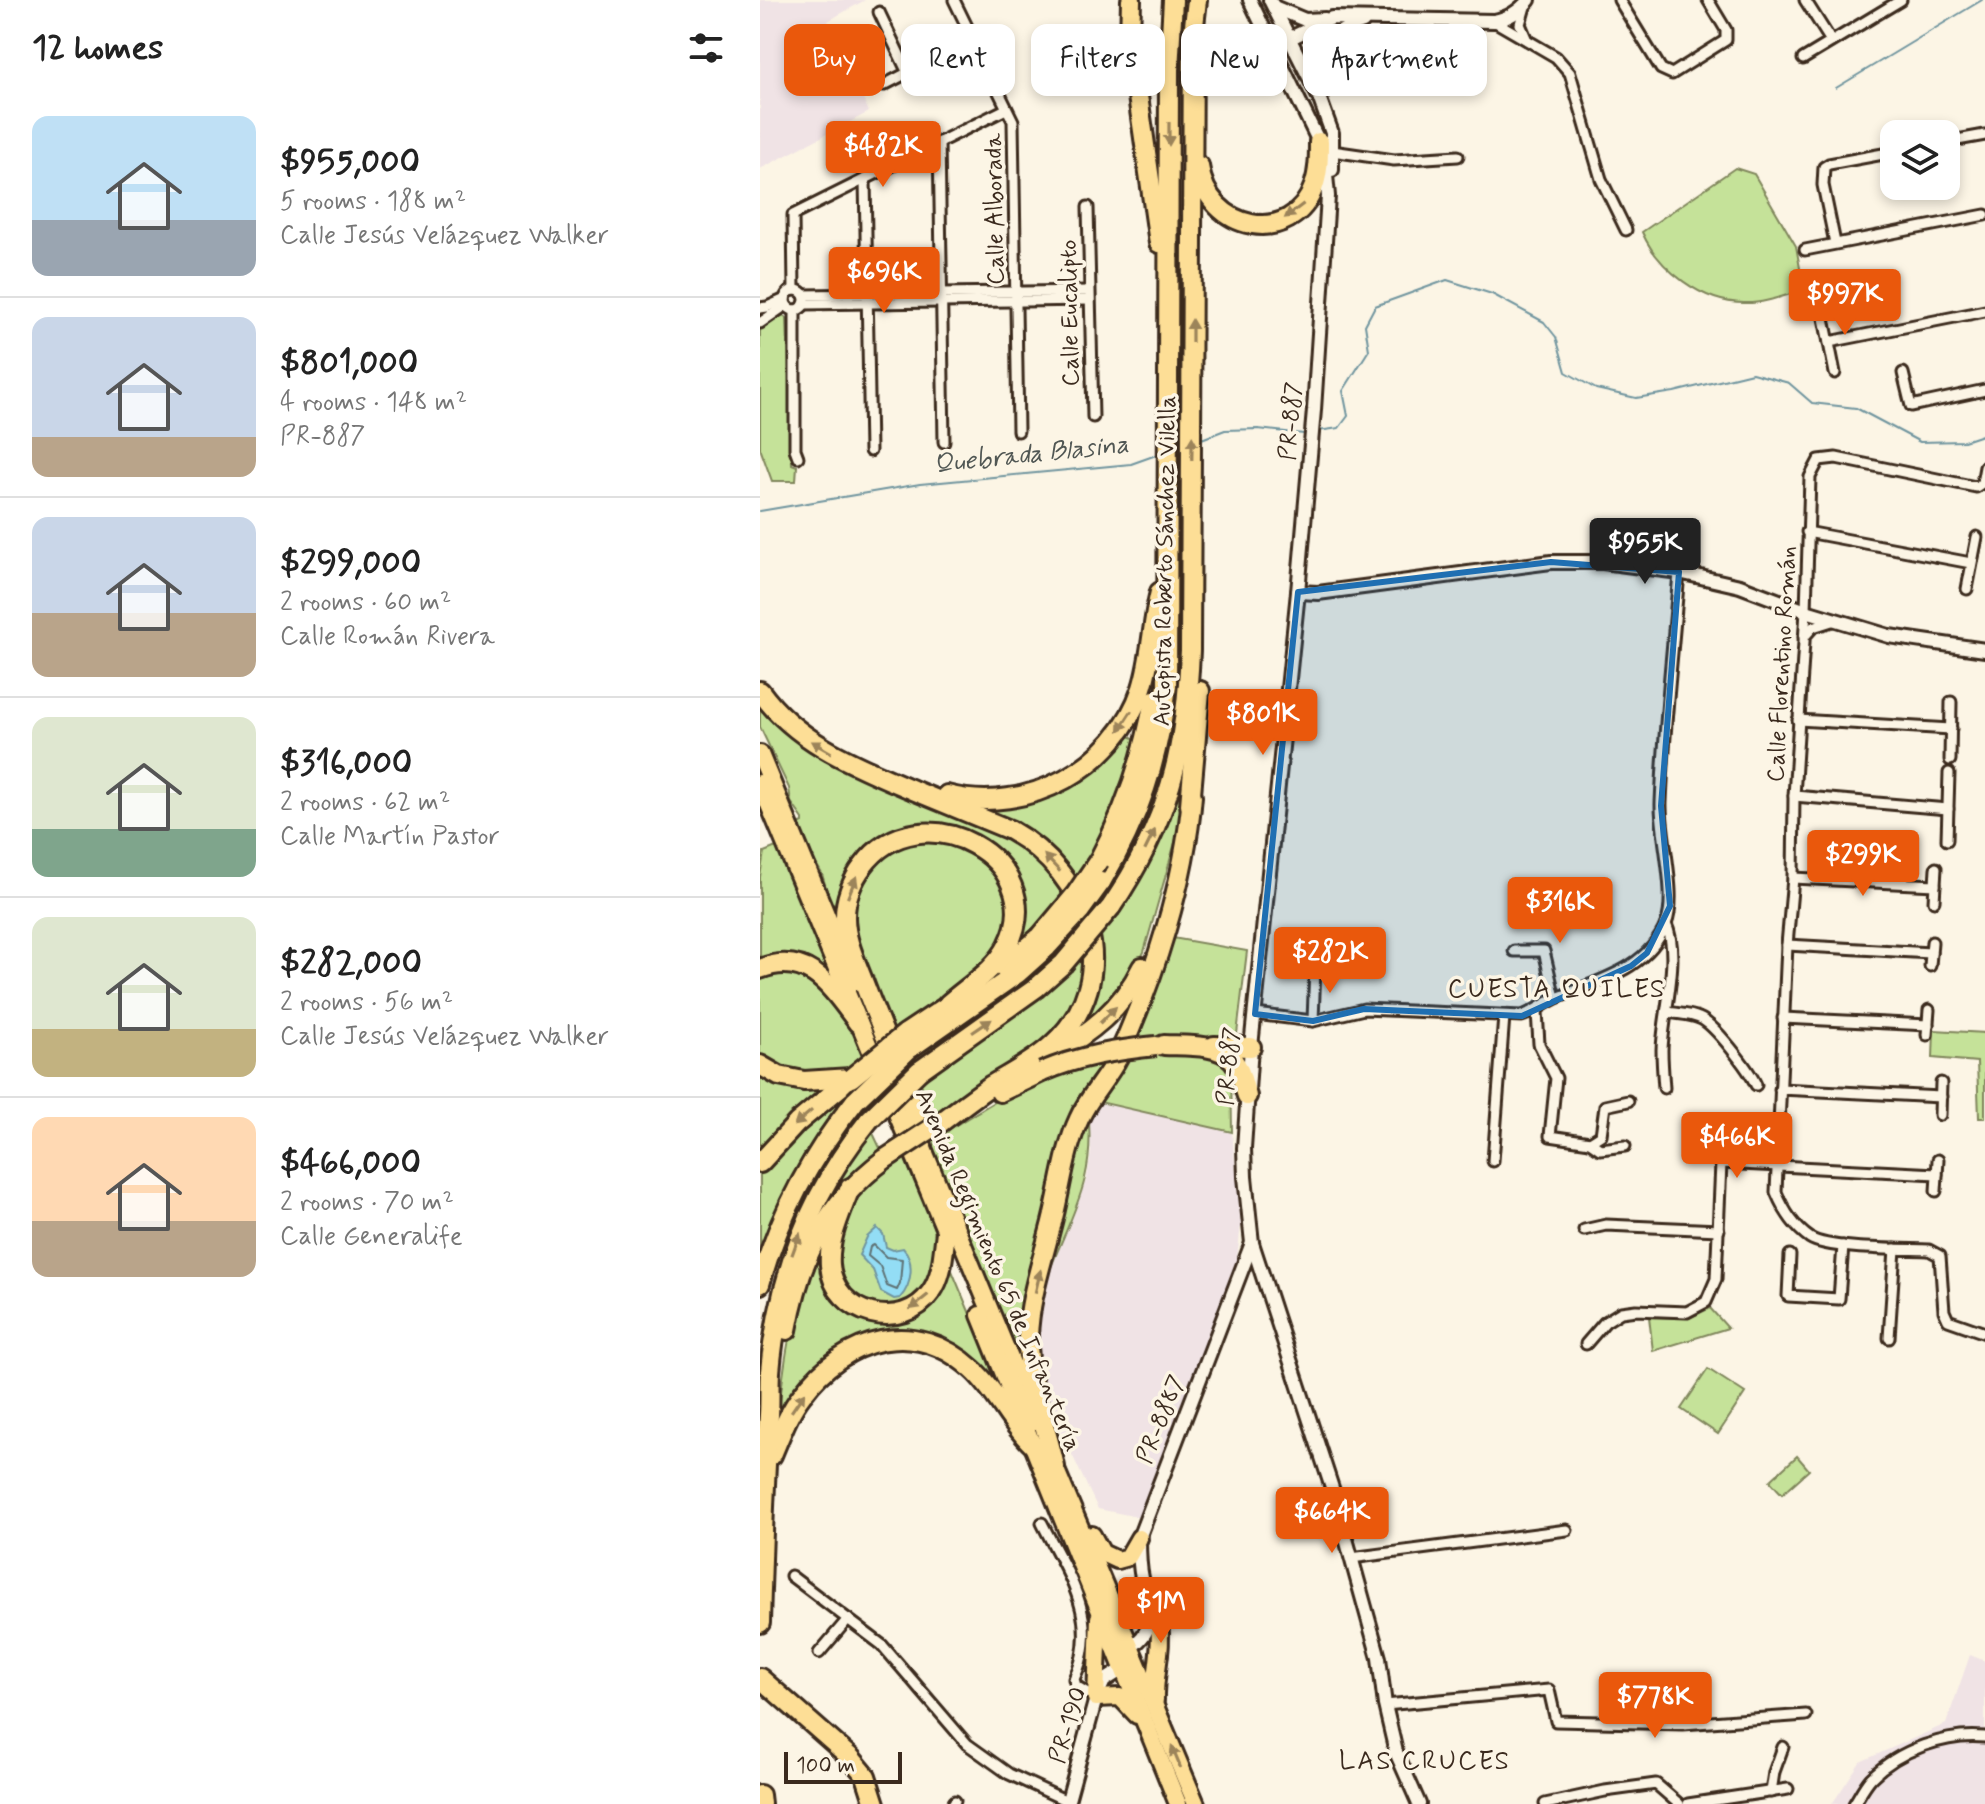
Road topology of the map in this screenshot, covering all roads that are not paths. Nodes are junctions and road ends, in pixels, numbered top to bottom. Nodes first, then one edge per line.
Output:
1 (954, 0) edge
2 (1131, 0) edge
3 (1173, 0) edge
4 (1197, 0) edge
5 (1250, 0) edge
6 (1619, 0) edge
7 (1708, 0) edge
8 (1805, 0) edge
9 (1528, 1) edge
10 (1897, 1) edge
11 (1271, 3) edge
12 (879, 12) dead end
13 (1332, 18) junction
14 (1374, 19) junction
15 (1494, 21) junction
16 (966, 24) edge
17 (1263, 24) edge
18 (1362, 24) edge
19 (1289, 39) junction
20 (1528, 40) junction
21 (1831, 41) junction
22 (901, 58) edge
23 (1803, 59) dead end
24 (1303, 65) edge
25 (1287, 71) edge
26 (1000, 96) edge
27 (1318, 96) edge
28 (1006, 109) junction
29 (1985, 135) edge
30 (1960, 139) edge
31 (1193, 140) junction
32 (939, 142) junction
33 (1326, 147) junction
34 (1880, 155) edge
35 (1458, 156) dead end
36 (865, 179) junction
37 (1088, 207) dead end
38 (1985, 215) edge
39 (1626, 230) dead end
40 (1835, 243) junction
41 (1805, 250) dead end
42 (1088, 296) junction
43 (1016, 297) junction
44 (942, 298) junction
45 (794, 300) junction
46 (867, 300) junction
47 (760, 308) edge
48 (1822, 308) dead end
49 (1985, 311) edge
50 (762, 320) edge
51 (1170, 332) junction
52 (1829, 342) junction
53 (1835, 373) dead end
54 (1903, 373) dead end
55 (1985, 390) edge
56 (1093, 417) dead end
57 (1018, 431) dead end
58 (944, 442) dead end
59 (870, 451) dead end
60 (798, 457) dead end
61 (1985, 467) edge
62 (1191, 486) junction
63 (1807, 532) junction
64 (1977, 537) dead end
65 (1971, 563) junction
66 (1167, 566) junction
67 (1679, 572) junction
68 (1967, 589) dead end
69 (1298, 592) junction
70 (1806, 611) junction
71 (1835, 620) junction
72 (1804, 637) junction
73 (1985, 650) edge
74 (760, 691) edge
75 (1951, 702) dead end
76 (1798, 720) junction
77 (1951, 729) junction
78 (760, 754) edge
79 (1950, 760) dead end
80 (1949, 773) dead end
81 (893, 781) junction
82 (760, 783) edge
83 (1192, 796) junction
84 (1794, 796) junction
85 (1948, 809) junction
86 (1947, 840) dead end
87 (1936, 868) dead end
88 (1793, 878) junction
89 (1935, 885) junction
90 (1934, 901) dead end
91 (1666, 924) junction
92 (1043, 942) junction
93 (1932, 942) dead end
94 (1787, 945) junction
95 (1514, 951) dead end
96 (1931, 953) junction
97 (1930, 966) dead end
98 (1315, 967) dead end
99 (760, 969) edge
100 (1555, 998) junction
101 (948, 1004) junction
102 (1929, 1010) dead end
103 (1537, 1011) junction
104 (1668, 1012) junction
105 (1255, 1014) junction
106 (1504, 1016) junction
107 (1783, 1018) junction
108 (1313, 1021) junction
109 (858, 1023) junction
110 (907, 1042) junction
111 (1160, 1045) junction
112 (1251, 1047) junction
113 (760, 1065) edge
114 (1018, 1069) junction
115 (851, 1078) junction
116 (1941, 1083) dead end
117 (1756, 1085) dead end
118 (1664, 1088) dead end
119 (1780, 1089) junction
120 (1247, 1096) junction
121 (1941, 1097) junction
122 (1628, 1101) dead end
123 (1940, 1115) dead end
124 (940, 1123) junction
125 (1590, 1142) junction
126 (922, 1146) junction
127 (1625, 1146) dead end
128 (1600, 1149) junction
129 (1707, 1154) dead end
130 (1938, 1160) dead end
131 (1493, 1161) dead end
132 (1600, 1161) dead end
133 (760, 1163) edge
134 (1721, 1163) junction
135 (1777, 1165) junction
136 (1937, 1174) junction
137 (850, 1188) junction
138 (1936, 1191) dead end
139 (1584, 1230) dead end
140 (1719, 1230) junction
141 (946, 1232) junction
142 (1252, 1243) junction
143 (1843, 1246) junction
144 (1895, 1249) junction
145 (1790, 1255) dead end
146 (760, 1284) edge
147 (1985, 1333) edge
148 (1889, 1338) dead end
149 (1586, 1344) dead end
150 (770, 1403) junction
151 (1033, 1445) junction
152 (1055, 1467) junction
153 (765, 1472) junction
154 (1067, 1497) junction
155 (1042, 1523) dead end
156 (1567, 1530) dead end
157 (1139, 1538) junction
158 (1351, 1558) junction
159 (791, 1576) dead end
160 (1100, 1612) junction
161 (1151, 1616) junction
162 (848, 1619) junction
163 (760, 1623) edge
164 (1130, 1648) junction
165 (819, 1653) dead end
166 (1123, 1669) junction
167 (760, 1678) edge
168 (760, 1690) edge
169 (1096, 1698) junction
170 (1385, 1705) junction
171 (1156, 1710) junction
172 (1806, 1715) dead end
173 (1146, 1726) junction
174 (1985, 1737) edge
175 (1783, 1747) dead end
176 (1788, 1789) dead end
177 (1771, 1792) junction
178 (760, 1795) edge
179 (1067, 1802) edge
180 (761, 1804) edge
181 (866, 1804) edge
182 (875, 1804) edge
183 (1178, 1804) edge
184 (1196, 1804) edge
185 (1419, 1804) edge
186 (1545, 1804) edge
187 (1679, 1804) edge
188 (1688, 1804) edge
189 (1854, 1804) edge

1 - 16 street, Calle Alborada
2 - 51 highway
3 -> 51 highway, Autopista Roberto Sánchez Vilella
4 - 31 highway, Autopista Roberto Sánchez Vilella
5 - 17 street, PR-887
6 - 7 street
8 - 21 street
9 - 15 street
9 - 20 street
10 - 21 street
11 - 13 street
11 - 19 street, PR-887
12 - 22 street
13 - 14 street
13 - 19 street
14 - 15 street
14 - 18 street
15 - 20 street
19 - 24 street, PR-887
20 - 39 street
21 - 23 street
25 - 33 street, PR-887
26 - 28 street, Calle Alborada
27 - 33 street, PR-887
28 - 32 street
28 - 43 street, Calle Alborada
29 - 30 street
33 -> 31 highway
62 -> 31 highway, Autopista Roberto Sánchez Vilella
32 - 36 street
32 - 44 street
33 - 35 street
33 - 69 street, PR-887
34 - 40 street
36 - 45 street
36 - 46 street
37 - 42 street, Calle Eucalipto
38 - 40 street
40 - 41 street
42 - 43 street
42 - 56 street, Calle Eucalipto
43 - 44 street
43 - 57 street, Calle Alborada
44 - 46 street
44 - 58 street
45 - 46 street
45 - 47 street
45 - 50 street
45 - 60 street
46 - 59 street
48 - 52 street
49 - 52 street
51 - 66 highway, Autopista Roberto Sánchez Vilella
52 - 53 street
54 - 55 street
61 - 63 street, Calle Florentino Román
62 - 83 highway
150 -> 62 highway, Autopista Roberto Sánchez Vilella, bridge
63 - 65 street
63 - 70 street, Calle Florentino Román
64 - 65 street
65 - 68 street
66 -> 81 highway
66 - 92 highway, bridge
66 - 92 highway, Autopista Roberto Sánchez Vilella, bridge
67 - 69 street
67 - 70 street
67 - 91 street
69 - 105 street, PR-887
70 - 71 street
70 - 72 street, Calle Florentino Román
71 - 72 street
71 - 73 street
72 - 76 street, Calle Florentino Román
81 -> 74 highway
75 - 77 street
76 - 77 street
76 - 84 street, Calle Florentino Román
77 - 79 street
78 - 126 main road, Avenida Regimiento 65 de Infantería
80 - 85 street
114 -> 81 highway
82 - 109 main road, Avenida Regimiento 65 de Infantería
114 -> 83 highway
152 -> 83 highway
84 - 85 street
84 - 88 street, Calle Florentino Román
85 - 86 street
87 - 89 street
88 - 89 street
88 - 94 street, Calle Florentino Román
89 - 90 street
91 - 100 street
91 - 104 street
92 - 101 highway
92 - 110 highway, Autopista Roberto Sánchez Vilella
93 - 96 street
94 - 96 street
94 - 107 street, Calle Florentino Román
95 - 100 street
96 - 97 street
98 - 108 street
99 - 109 highway
100 - 103 street
101 - 110 highway
126 -> 101 highway
102 - 107 street
103 - 106 street
103 - 125 street
104 - 117 street
104 - 118 street
105 - 108 street
105 - 112 street, PR-887
106 - 108 street
106 - 131 street
107 - 119 street, Calle Florentino Román
109 - 141 main road, Avenida Regimiento 65 de Infantería
110 - 115 highway, bridge
110 - 146 highway, Autopista Roberto Sánchez Vilella, bridge
111 - 112 highway
111 - 120 highway
111 - 124 highway, bridge
112 - 120 street, PR-887
113 - 115 highway
114 - 124 highway
115 -> 133 highway
116 - 121 street
119 - 121 street
119 - 135 street, Calle Florentino Román
120 - 142 street, PR-887
121 - 123 street
122 - 125 street
124 - 137 highway, bridge
125 - 128 street
126 - 152 main road, Avenida Regimiento 65 de Infantería
127 - 128 street
128 - 132 street
129 - 134 street
130 - 136 street
134 - 135 street
134 - 140 street
135 - 136 street
135 - 143 street, Calle Florentino Román
136 - 138 street
141 -> 137 highway
137 - 150 highway
139 - 140 street
140 - 149 street
141 - 151 main road, Avenida Regimiento 65 de Infantería
142 - 157 street, PR-8887 / PR-8887
142 - 158 street, PR-887
143 - 144 street, Calle Florentino Román
143 - 145 street
144 - 147 street, Calle Florentino Román
144 - 148 street
150 - 153 highway
153 -> 151 highway
151 - 160 main road, Avenida Regimiento 65 de Infantería
152 - 154 main road, Avenida Regimiento 65 de Infantería
153 - 163 highway
154 - 157 main road
154 - 164 main road, Avenida Regimiento 65 de Infantería
155 - 169 street
156 - 158 street
157 - 161 street, PR-8887 / PR-8887
158 - 170 street, PR-887
159 - 162 street
160 - 166 main road, Avenida Regimiento 65 de Infantería
160 - 169 main road
161 - 164 street
161 - 171 main road
162 - 165 street
162 - 179 street
164 - 171 main road, Avenida Regimiento 65 de Infantería
166 - 169 street, PR-190 / PR-190
166 - 173 main road, Avenida Regimiento 65 de Infantería
167 - 182 highway
168 - 181 highway
169 - 173 main road
169 - 179 street, PR-190 / PR-190
170 - 172 street
170 - 185 street, PR-887
184 -> 171 main road, Avenida Regimiento 65 de Infantería
173 - 183 main road, Avenida Regimiento 65 de Infantería
174 - 189 street
175 - 177 street
176 - 177 street
177 - 188 street
178 - 180 highway
186 - 187 street

